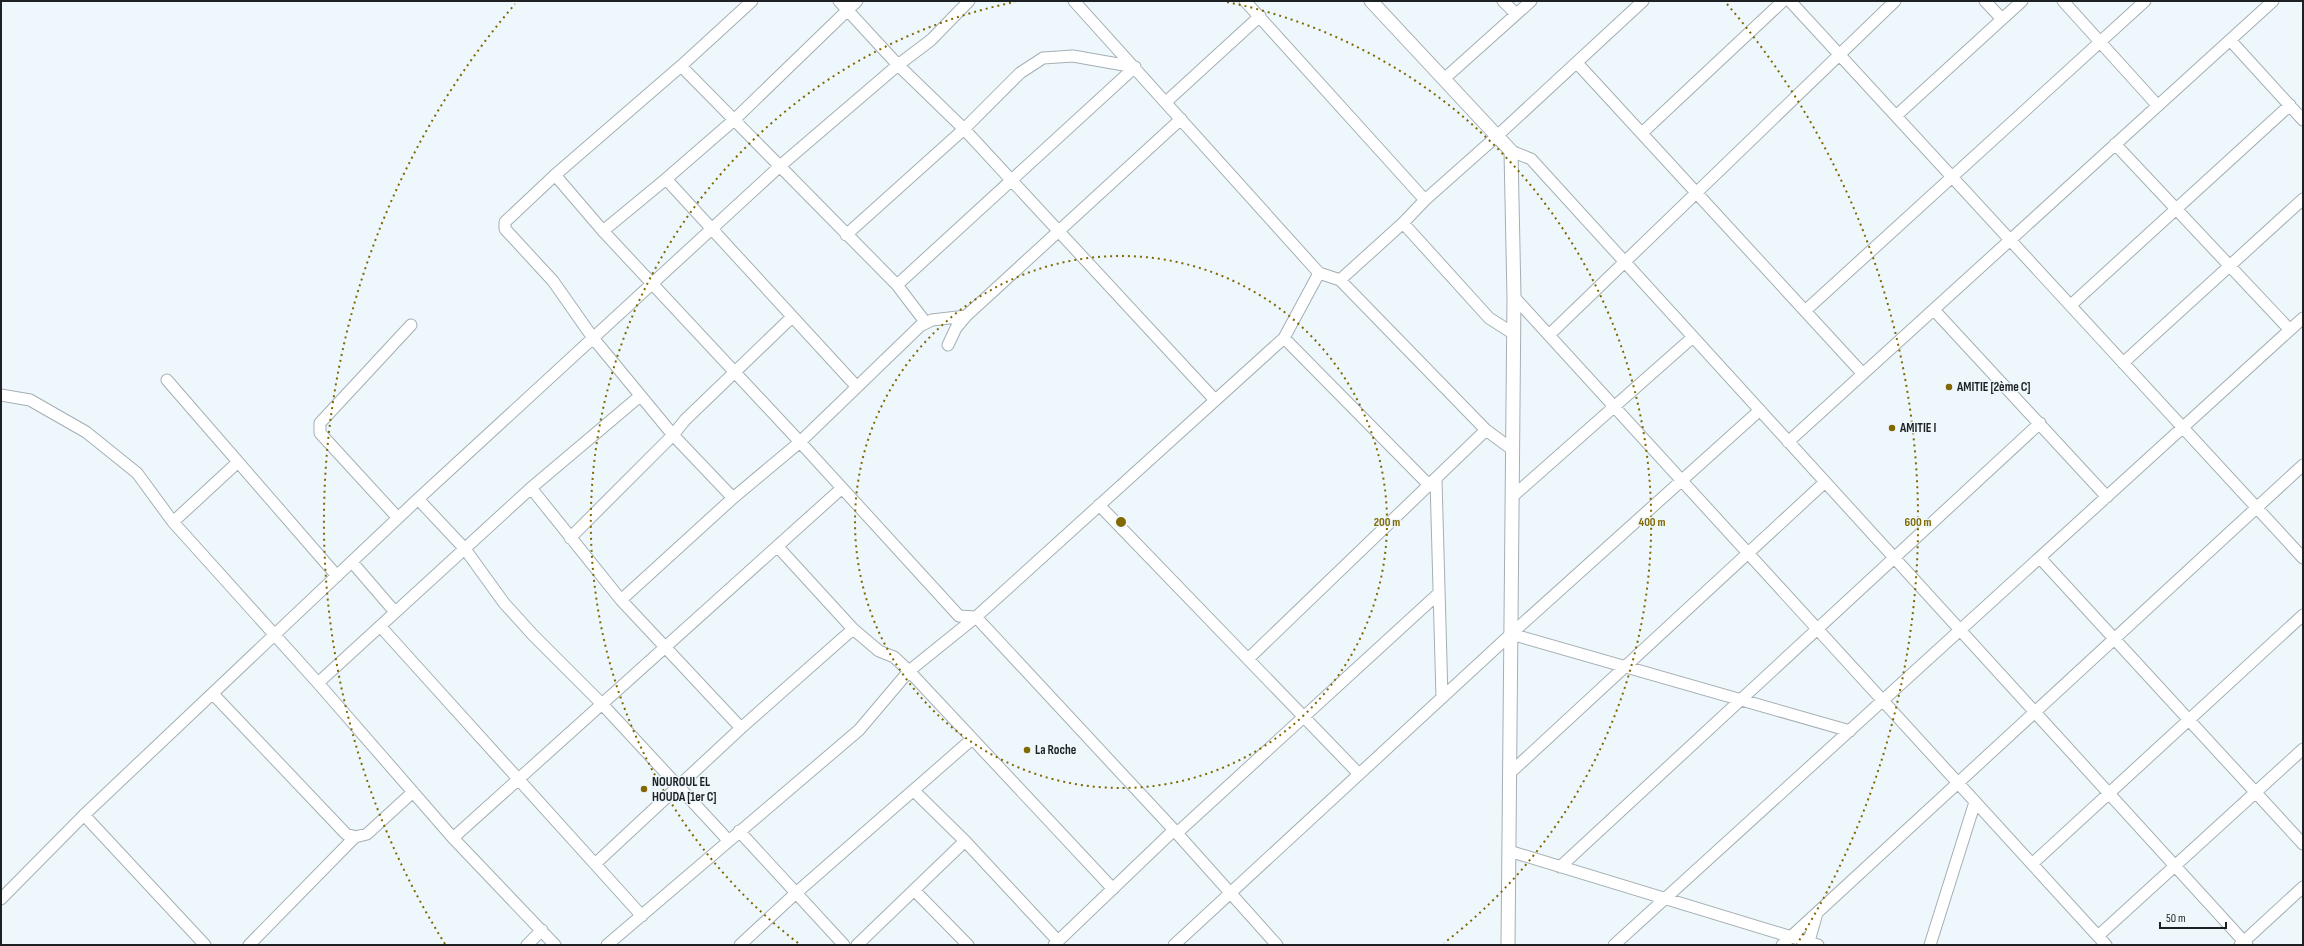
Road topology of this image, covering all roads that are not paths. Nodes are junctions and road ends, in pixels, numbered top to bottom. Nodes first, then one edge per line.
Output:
1 (752, 1) edge
2 (839, 1) edge
3 (857, 1) edge
4 (969, 1) edge
5 (1074, 1) edge
6 (1246, 1) edge
7 (1371, 1) edge
8 (1503, 1) edge
9 (1531, 1) edge
10 (1643, 1) edge
11 (1783, 1) edge
12 (1790, 1) edge
13 (1895, 1) edge
14 (1985, 1) edge
15 (2022, 1) edge
16 (2063, 1) edge
17 (2145, 1) edge
18 (2273, 1) edge
19 (848, 10) junction
20 (1516, 14) junction
21 (1260, 16) junction
22 (2002, 19) junction
23 (2230, 40) junction
24 (2100, 42) junction
25 (1841, 54) junction
26 (1577, 63) junction
27 (898, 65) junction
28 (681, 66) junction
29 (1135, 67) junction
30 (1444, 79) junction
31 (1166, 102) junction
32 (2290, 105) junction
33 (2158, 106) junction
34 (1897, 115) junction
35 (1181, 119) junction
36 (734, 120) junction
37 (2303, 120) edge
38 (964, 129) junction
39 (1642, 133) junction
40 (1497, 136) junction
41 (2115, 144) junction
42 (1511, 150) junction
43 (780, 166) junction
44 (555, 175) junction
45 (1953, 176) junction
46 (666, 179) junction
47 (1011, 179) junction
48 (1696, 193) junction
49 (2303, 199) edge
50 (1425, 200) junction
51 (2176, 209) junction
52 (1403, 223) junction
53 (711, 229) junction
54 (1058, 230) junction
55 (603, 231) junction
56 (846, 235) junction
57 (2011, 240) junction
58 (1624, 262) junction
59 (2229, 266) junction
60 (1319, 273) junction
61 (1340, 280) junction
62 (654, 284) junction
63 (897, 285) junction
64 (1514, 297) junction
65 (2071, 306) junction
66 (1934, 310) junction
67 (1805, 312) junction
68 (966, 316) junction
69 (792, 317) junction
70 (2303, 318) edge
71 (926, 323) junction
72 (411, 325) dead end
73 (2290, 330) junction
74 (1514, 334) junction
75 (1549, 335) junction
76 (1693, 337) junction
77 (593, 338) junction
78 (1284, 338) junction
79 (948, 346) dead end
80 (2123, 363) junction
81 (734, 371) junction
82 (1863, 374) junction
83 (167, 380) dead end
84 (858, 386) junction
85 (1, 395) edge
86 (640, 396) junction
87 (1215, 400) junction
88 (1615, 407) junction
89 (1760, 410) junction
90 (2040, 423) junction
91 (2183, 428) junction
92 (1486, 430) junction
93 (673, 435) junction
94 (800, 442) junction
95 (1788, 442) junction
96 (1512, 450) junction
97 (238, 462) junction
98 (2303, 465) edge
99 (1682, 480) junction
100 (1825, 482) junction
101 (1433, 483) junction
102 (531, 488) junction
103 (842, 488) junction
104 (1512, 497) junction
105 (2107, 497) junction
106 (733, 498) junction
107 (418, 499) junction
108 (1099, 505) junction
109 (2258, 506) junction
110 (398, 518) junction
111 (173, 522) junction
112 (570, 538) junction
113 (778, 546) junction
114 (465, 549) junction
115 (1748, 553) junction
116 (1894, 558) junction
117 (2040, 558) junction
118 (2303, 558) edge
119 (352, 562) junction
120 (337, 576) junction
121 (1439, 593) junction
122 (621, 600) junction
123 (395, 612) junction
124 (2303, 615) edge
125 (976, 617) junction
126 (380, 626) junction
127 (853, 629) junction
128 (1817, 629) junction
129 (1960, 630) junction
130 (1511, 634) junction
131 (275, 635) junction
132 (2114, 639) junction
133 (666, 647) junction
134 (1248, 659) junction
135 (1625, 666) junction
136 (909, 670) junction
137 (318, 683) junction
138 (212, 694) junction
139 (1442, 698) junction
140 (1741, 699) junction
141 (1883, 700) junction
142 (602, 704) junction
143 (2034, 713) junction
144 (1304, 717) junction
145 (2189, 720) junction
146 (741, 728) junction
147 (1850, 730) junction
148 (972, 739) junction
149 (2303, 749) edge
150 (1510, 773) junction
151 (1359, 774) junction
152 (519, 780) junction
153 (1958, 783) junction
154 (680, 786) junction
155 (914, 791) junction
156 (413, 792) junction
157 (2256, 792) junction
158 (2108, 794) junction
159 (1975, 802) junction
160 (84, 815) junction
161 (739, 831) junction
162 (1176, 832) junction
163 (355, 837) junction
164 (453, 838) junction
165 (728, 840) junction
166 (966, 841) junction
167 (2303, 844) edge
168 (1509, 851) junction
169 (595, 864) junction
170 (2032, 864) junction
171 (2174, 866) junction
172 (1560, 867) junction
173 (2303, 886) edge
174 (1113, 889) junction
175 (914, 890) junction
176 (796, 893) junction
177 (1230, 893) junction
178 (1665, 898) junction
179 (1, 899) edge
180 (1818, 912) junction
181 (642, 916) junction
182 (542, 930) junction
183 (2098, 936) junction
184 (1791, 937) junction
185 (1056, 943) edge
186 (1812, 944) edge
187 (2244, 944) edge
188 (204, 945) edge
189 (249, 945) edge
190 (527, 945) edge
191 (555, 945) edge
192 (607, 945) edge
193 (740, 945) edge
194 (844, 945) edge
195 (857, 945) edge
196 (968, 945) edge
197 (1174, 945) edge
198 (1277, 945) edge
199 (1508, 945) edge
200 (1614, 945) edge
201 (1782, 945) edge
202 (1930, 945) edge
203 (2106, 945) edge

1 - 28 street
2 - 19 street
3 - 19 street
4 - 27 street
5 - 29 street
6 - 21 street
7 - 30 street
8 - 20 street
9 - 20 street
10 - 26 street
11 - 39 street
12 - 25 street
13 - 25 street
14 - 22 street
15 - 22 street
16 - 24 street
17 - 24 street
18 - 23 street
19 - 27 street
19 - 36 street
20 - 30 street
21 - 31 street
21 - 50 street
22 - 34 street
23 - 32 street
23 - 33 street
24 - 33 street
24 - 45 street
25 - 34 street
25 - 48 street
26 - 39 street
26 - 40 street
27 - 38 street
27 - 43 street
28 - 36 street
28 - 44 street
29 - 31 street
29 - 38 street
29 - 47 street
30 - 40 street
31 - 35 street
32 - 37 street
32 - 51 street
33 - 41 street
34 - 45 street
35 - 54 street
35 - 60 street
36 - 43 street
36 - 46 street
38 - 47 street
38 - 56 street
39 - 48 street
40 - 42 street
40 - 50 street
41 - 51 street
41 - 57 street
42 - 58 street
42 - 64 street
43 - 53 street
43 - 56 street
44 - 55 street
44 - 77 street
45 - 57 street
45 - 67 street
46 - 53 street
46 - 55 street
47 - 54 street
47 - 63 street
48 - 58 street
48 - 67 street
49 - 59 street
50 - 52 street
51 - 59 street
51 - 65 street
52 - 61 street
52 - 74 street
53 - 62 street
53 - 69 street
54 - 68 street
54 - 87 street
55 - 62 street
56 - 63 street
57 - 65 street
57 - 66 street
58 - 75 street
58 - 76 street
59 - 73 street
59 - 80 street
60 - 61 street
60 - 78 street
61 - 92 street
62 - 77 street
62 - 81 street
63 - 71 street
64 - 74 street
64 - 75 street
65 - 80 street
66 - 82 street
66 - 90 street
67 - 82 street
68 - 71 street
68 - 79 street
69 - 81 street
69 - 84 street
70 - 73 street
71 - 84 street
72 - 110 street
73 - 91 street
74 - 96 street
75 - 88 street
76 - 88 street
76 - 89 street
77 - 86 street
77 - 107 street
78 - 87 street
78 - 101 street
80 - 91 street
81 - 93 street
81 - 94 street
82 - 95 street
83 - 97 street
84 - 94 street
85 - 111 street
86 - 93 street
86 - 102 street
87 - 108 street
88 - 99 street
88 - 104 street
89 - 95 street
89 - 99 street
90 - 105 street
90 - 116 street
91 - 105 street
91 - 109 street
92 - 96 street
92 - 101 street
93 - 106 street
93 - 112 street
94 - 103 street
94 - 106 street
95 - 100 street
96 - 104 street
97 - 111 street
97 - 120 street
98 - 109 street
99 - 115 street
99 - 130 street
100 - 115 street
100 - 116 street
101 - 121 street
101 - 134 street
102 - 112 street
102 - 114 street
103 - 113 street
103 - 125 street
104 - 130 street
105 - 117 street
106 - 122 street
107 - 110 street
107 - 114 street
108 - 125 street
108 - 134 street
109 - 118 street
109 - 132 street
110 - 119 street
111 - 131 street
112 - 122 street
113 - 127 street
113 - 133 street
114 - 123 street
114 - 142 street
115 - 128 street
115 - 135 street
116 - 128 street
116 - 129 street
117 - 129 street
117 - 132 street
119 - 120 street
119 - 123 street
120 - 131 street
121 - 139 street
121 - 144 street
122 - 133 street
123 - 126 street
124 - 145 street
125 - 136 street
125 - 162 street
126 - 137 street
126 - 152 street
127 - 136 street
127 - 146 street
128 - 140 street
128 - 141 street
129 - 141 street
129 - 143 street
130 - 135 street
130 - 139 street
130 - 150 street
131 - 137 street
131 - 138 street
132 - 143 street
132 - 145 street
133 - 142 street
133 - 146 street
134 - 144 street
135 - 140 street
135 - 150 street
136 - 148 street
136 - 161 street
137 - 156 street
138 - 160 street
138 - 163 street
139 - 151 street
140 - 147 street
140 - 172 street
141 - 147 street
141 - 153 street
142 - 152 street
142 - 154 street
143 - 153 street
143 - 158 street
144 - 151 street
144 - 162 street
145 - 157 street
145 - 158 street
146 - 154 street
147 - 178 street
148 - 155 street
148 - 174 street
149 - 157 street
150 - 168 street
151 - 177 street
152 - 164 street
152 - 169 street
153 - 159 street
153 - 180 street
154 - 165 street
154 - 169 street
155 - 166 street
155 - 176 street
156 - 163 street
156 - 164 street
157 - 167 street
157 - 171 street
158 - 170 street
158 - 171 street
159 - 170 street
159 - 202 street
160 - 179 street
160 - 188 street
161 - 165 street
161 - 176 street
162 - 174 street
162 - 177 street
163 - 189 street
164 - 182 street
165 - 181 street
166 - 175 street
166 - 185 street
168 - 172 street
168 - 199 street
169 - 181 street
170 - 183 street
171 - 183 street
171 - 187 street
172 - 178 street
173 - 187 street
174 - 185 street
175 - 195 street
175 - 196 street
176 - 193 street
176 - 194 street
177 - 197 street
177 - 198 street
178 - 184 street
178 - 200 street
180 - 184 street
180 - 186 street
181 - 192 street
182 - 190 street
182 - 191 street
183 - 203 street
184 - 186 street
184 - 201 street

